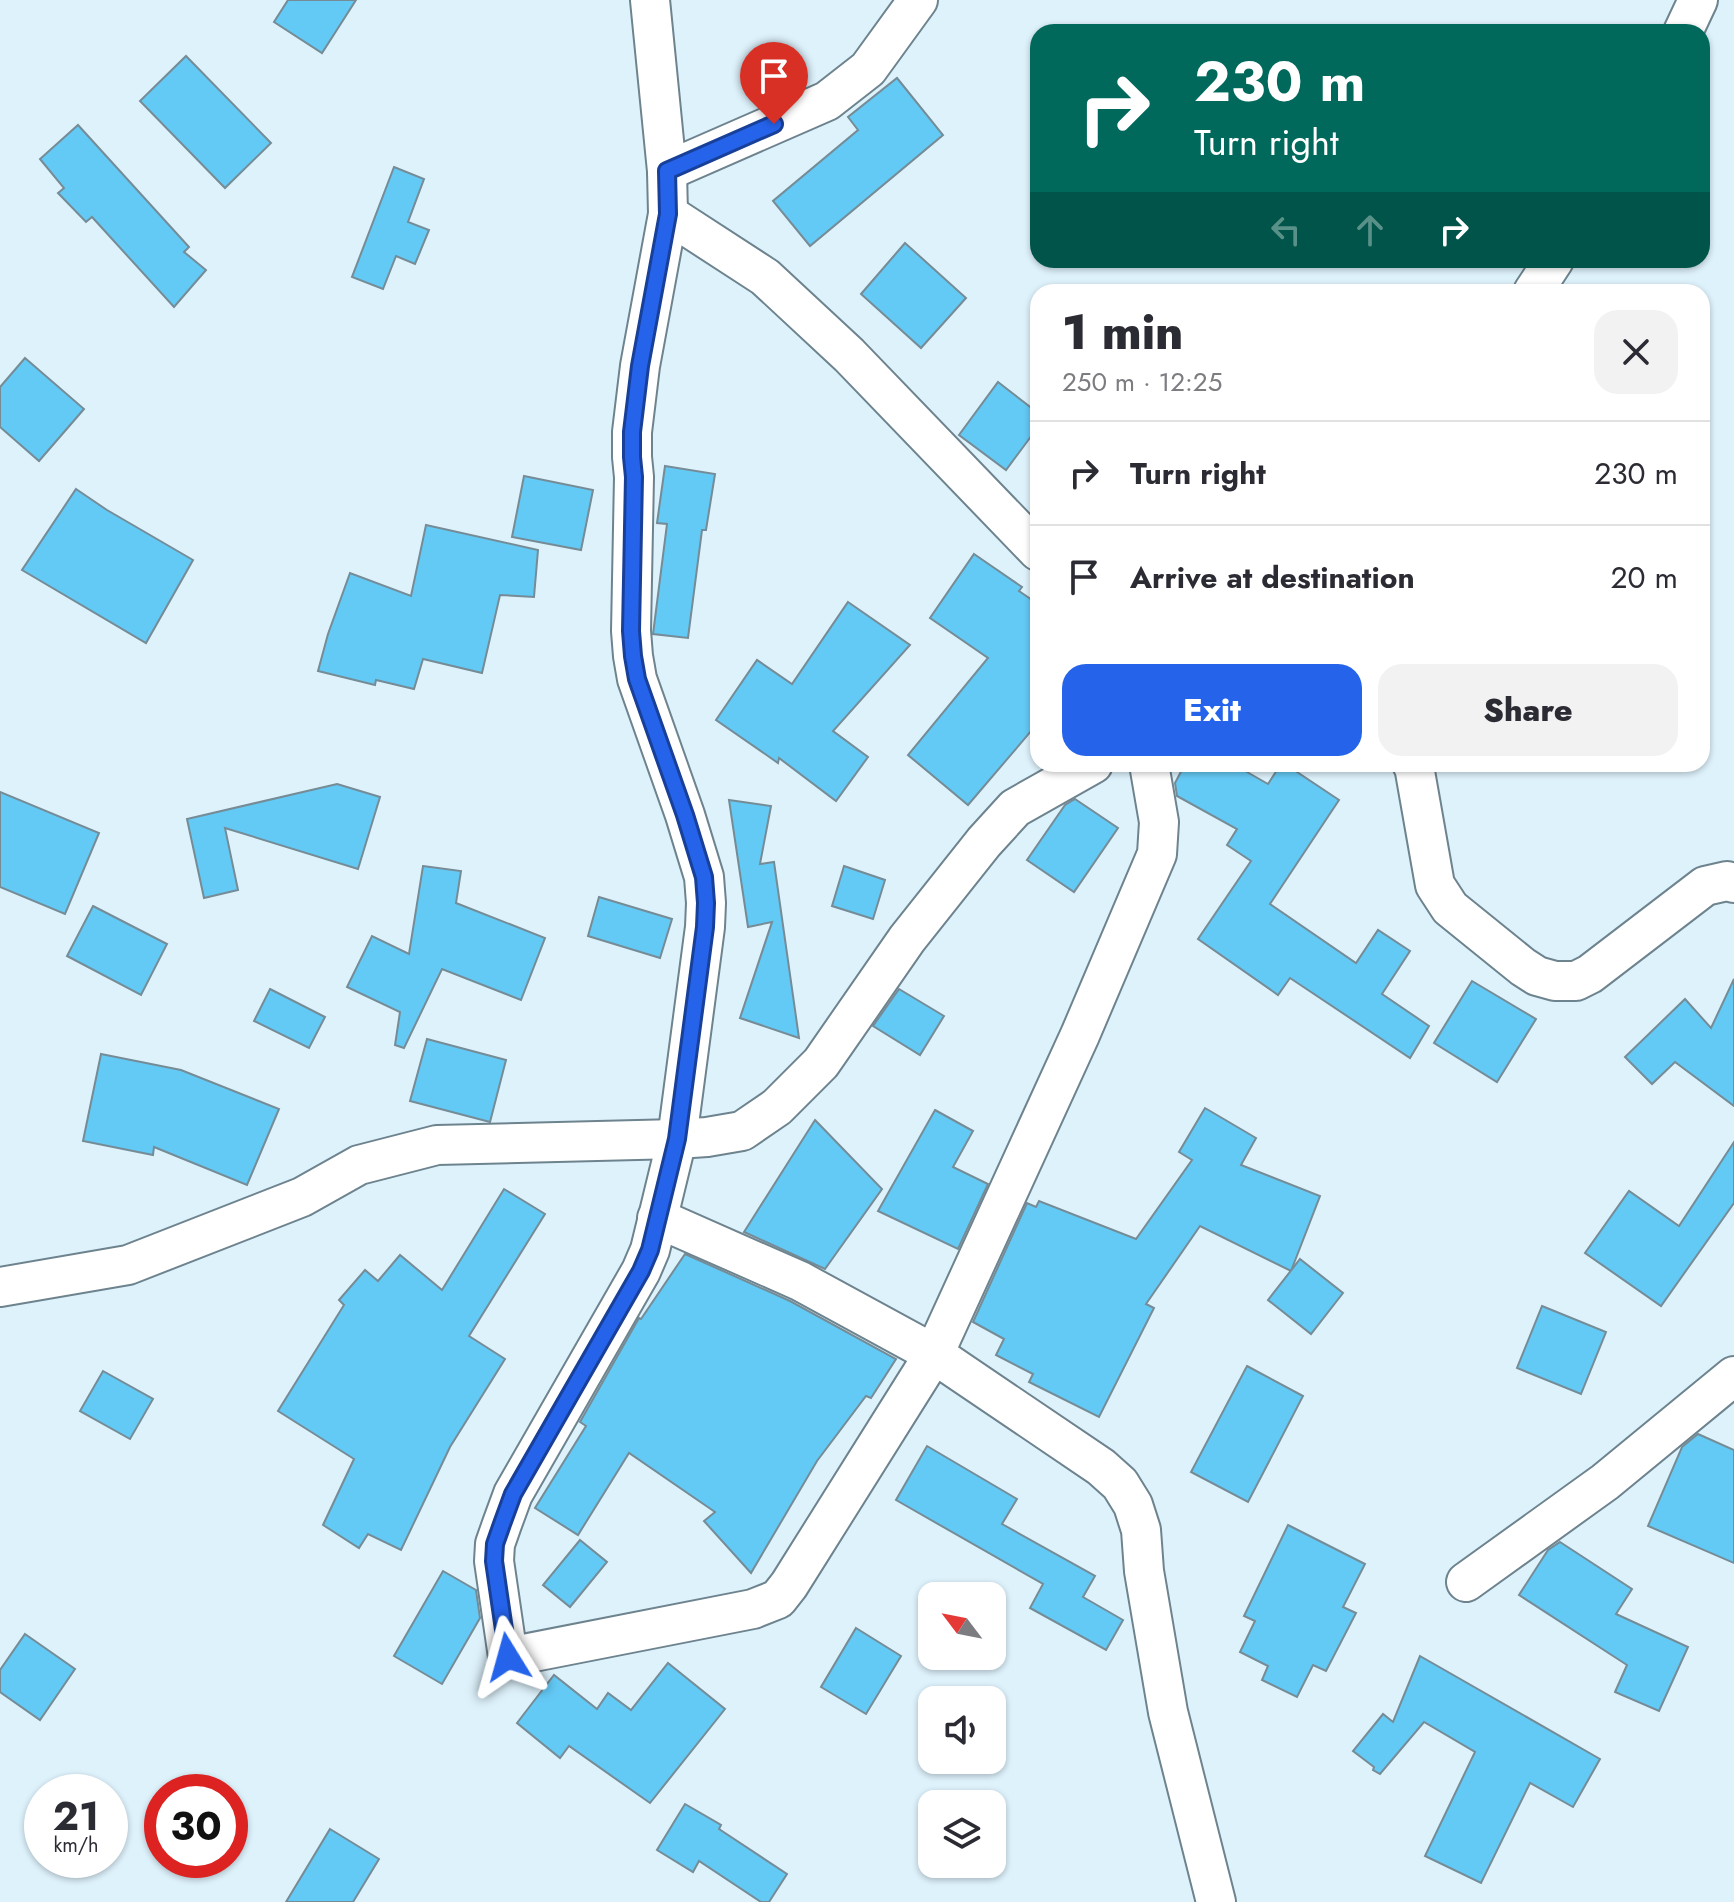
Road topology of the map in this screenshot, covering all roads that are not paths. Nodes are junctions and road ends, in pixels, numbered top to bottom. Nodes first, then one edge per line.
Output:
1 (650, 0) edge
2 (918, 0) edge
3 (1698, 0) edge
4 (1687, 24) edge
5 (667, 171) junction
6 (668, 214) junction
7 (1030, 543) edge
8 (1079, 772) edge
9 (1150, 772) edge
10 (1414, 772) edge
11 (1734, 883) edge
12 (677, 1139) junction
13 (657, 1218) junction
14 (0, 1287) edge
15 (934, 1354) junction
16 (1734, 1376) edge
17 (1466, 1582) dead end
18 (1216, 1902) edge

1 - 5 street
2 - 5 street
3 - 4 street
5 - 6 street
6 - 7 street
6 - 12 street
8 - 12 street
9 - 15 street
10 - 11 street
12 - 13 street
12 - 14 street
13 - 15 street
13 - 15 street
15 - 18 street
16 - 17 street

